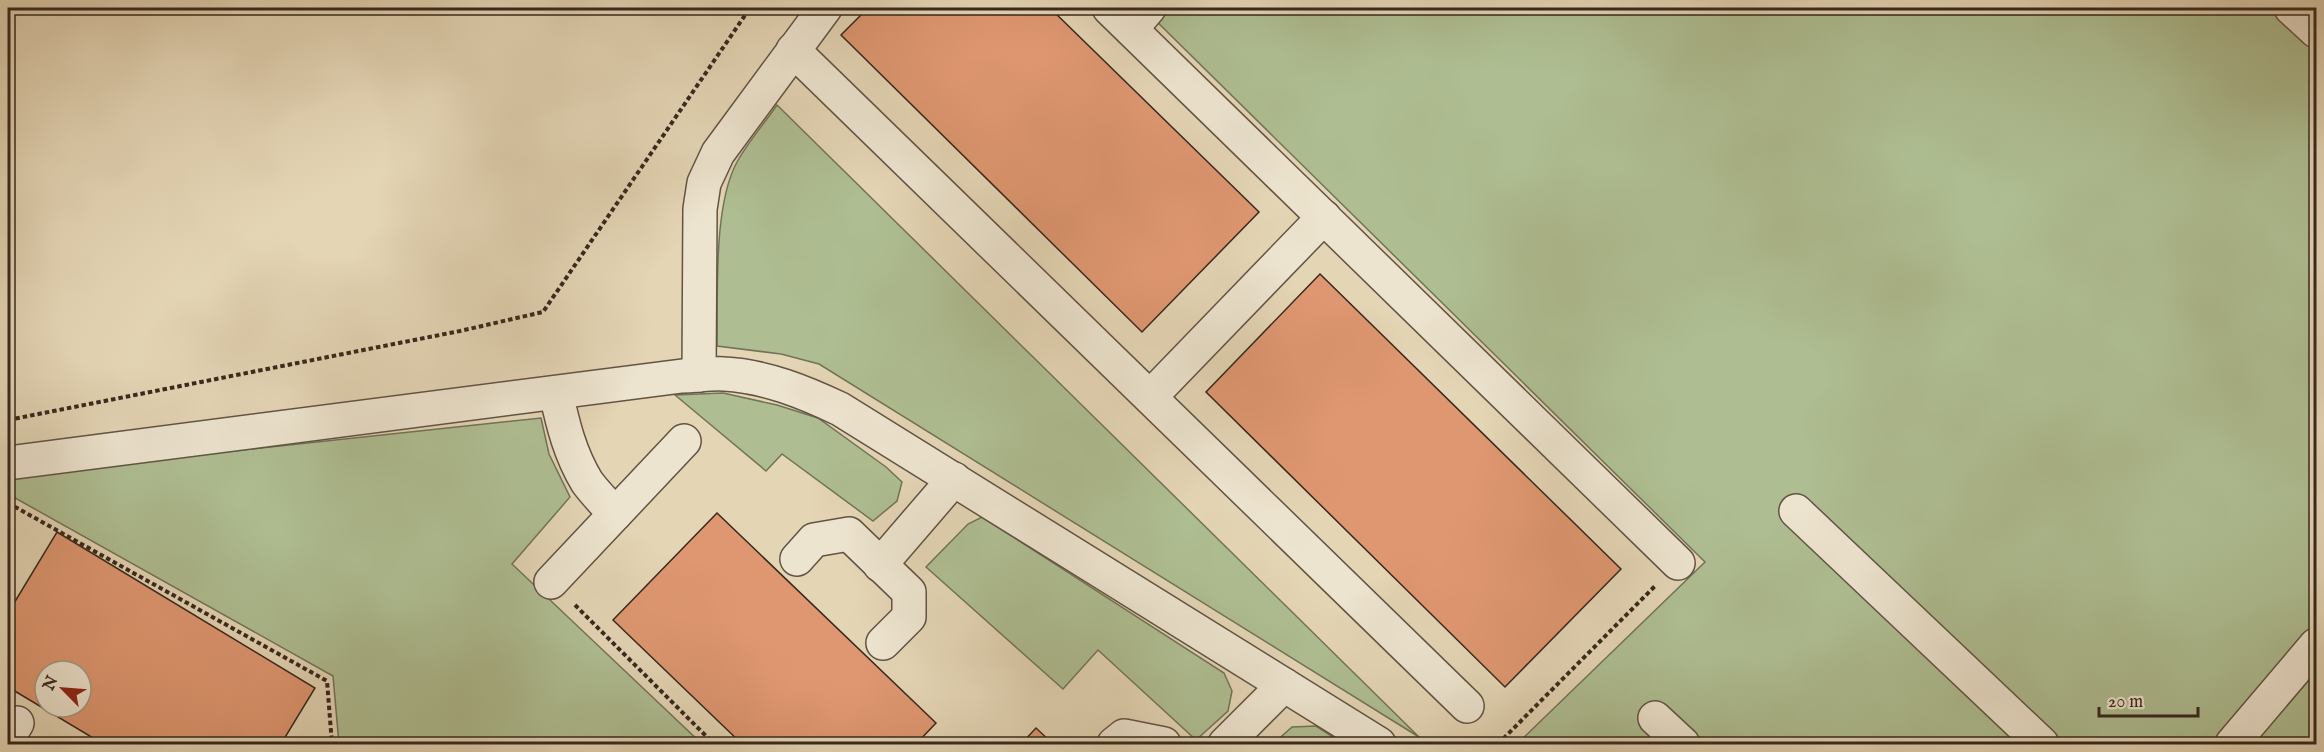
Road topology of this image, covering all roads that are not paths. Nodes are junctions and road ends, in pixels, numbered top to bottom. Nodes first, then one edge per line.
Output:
1 (825, 8) edge
2 (2291, 8) edge
3 (1130, 15) edge
4 (2316, 31) edge
5 (793, 50) junction
6 (1324, 217) junction
7 (699, 375) junction
8 (556, 393) junction
9 (1150, 398) junction
10 (684, 441) dead end
11 (8, 463) edge
12 (954, 479) junction
13 (1796, 511) dead end
14 (615, 514) junction
15 (797, 559) dead end
16 (1678, 563) road end
17 (880, 565) junction
18 (551, 582) road end
19 (884, 643) dead end
20 (2316, 645) edge
21 (1284, 685) junction
22 (1467, 706) dead end
23 (1655, 718) dead end
24 (1114, 744) edge
25 (1164, 744) edge
26 (1225, 744) edge
27 (1379, 744) edge
28 (1683, 744) edge
29 (2042, 744) edge
30 (2232, 744) edge

1 - 5 street
2 - 4 street
3 - 6 street
5 - 7 street
5 - 9 street
6 - 9 street
6 - 16 street
7 - 8 street
7 - 12 street
8 - 11 street
8 - 14 street
9 - 22 street
10 - 14 street
12 - 17 street
12 - 21 street
13 - 29 street
14 - 18 street
15 - 17 street
17 - 19 street
20 - 30 street
21 - 26 street
21 - 27 street
23 - 28 street
24 - 25 street

